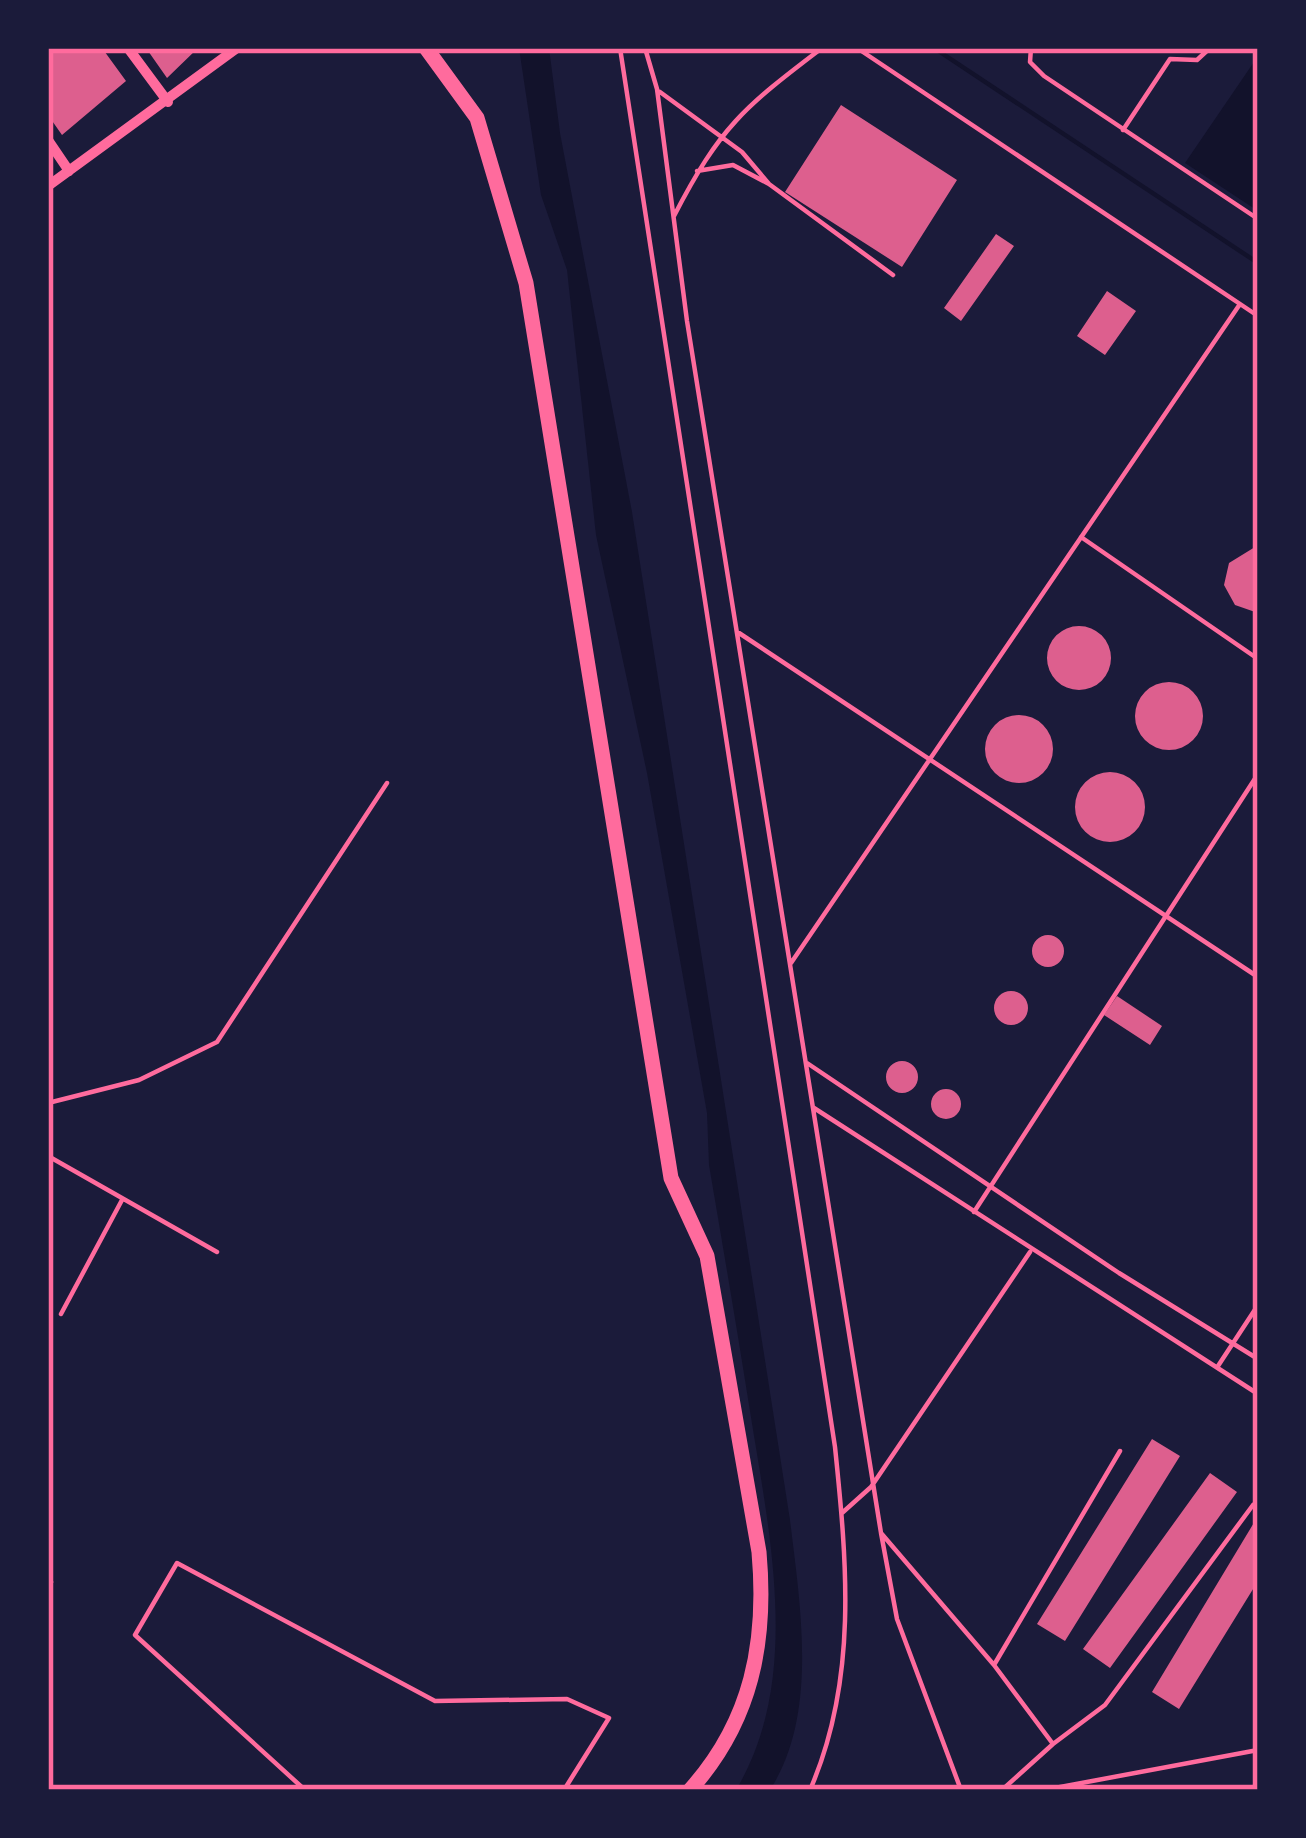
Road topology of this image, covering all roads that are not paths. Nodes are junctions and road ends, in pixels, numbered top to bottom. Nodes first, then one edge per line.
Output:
1 (128, 48) edge
2 (237, 48) edge
3 (426, 48) edge
4 (620, 48) edge
5 (645, 48) edge
6 (822, 48) edge
7 (857, 48) edge
8 (1031, 48) edge
9 (1210, 48) edge
10 (657, 89) junction
11 (168, 102) junction
12 (1124, 130) junction
13 (718, 136) junction
14 (48, 140) edge
15 (69, 171) junction
16 (697, 172) junction
17 (769, 184) junction
18 (48, 186) edge
19 (673, 218) junction
20 (1258, 219) edge
21 (893, 275) dead end
22 (1240, 304) junction
23 (1258, 316) edge
24 (1081, 537) junction
25 (739, 633) junction
26 (1258, 659) edge
27 (932, 762) junction
28 (1258, 774) edge
29 (387, 783) dead end
30 (1166, 915) junction
31 (791, 964) junction
32 (1258, 977) edge
33 (807, 1063) junction
34 (48, 1103) edge
35 (814, 1108) junction
36 (48, 1156) edge
37 (991, 1184) junction
38 (122, 1200) junction
39 (974, 1213) junction
40 (217, 1252) dead end
41 (1030, 1252) junction
42 (1258, 1305) edge
43 (61, 1314) dead end
44 (1234, 1343) junction
45 (1258, 1359) edge
46 (1217, 1367) junction
47 (1258, 1394) edge
48 (1120, 1451) dead end
49 (871, 1487) junction
50 (1253, 1505) dead end
51 (842, 1513) junction
52 (881, 1533) junction
53 (994, 1665) junction
54 (1053, 1744) junction
55 (1258, 1750) edge
56 (1258, 1781) edge
57 (305, 1790) edge
58 (564, 1790) edge
59 (690, 1790) edge
60 (810, 1790) edge
61 (961, 1790) edge
62 (1002, 1790) edge
63 (1044, 1790) edge
64 (1252, 1790) edge

1 - 11 street
2 - 11 street
3 - 59 main road
4 - 51 lane
5 - 10 lane
6 - 13 lane
7 - 22 lane
8 - 12 lane
9 - 12 lane
10 - 13 lane
10 - 19 lane
11 - 15 street
12 - 20 lane
13 - 16 lane
13 - 17 lane
14 - 15 street
15 - 18 street
16 - 17 lane
16 - 19 lane
17 - 21 lane
19 - 25 lane
22 - 23 lane
22 - 24 lane
24 - 26 lane
24 - 27 lane
25 - 27 lane
25 - 31 lane
27 - 30 lane
27 - 31 lane
28 - 30 lane
29 - 34 lane
30 - 32 lane
30 - 37 lane
31 - 33 lane
33 - 35 lane
33 - 37 lane
35 - 39 lane
35 - 49 lane
36 - 38 lane
37 - 39 lane
37 - 44 lane
38 - 40 lane
38 - 43 lane
39 - 41 lane
41 - 46 lane
41 - 49 lane
42 - 44 lane
44 - 45 lane
44 - 46 lane
46 - 47 lane
48 - 53 lane
49 - 51 lane
49 - 52 lane
50 - 54 lane
51 - 60 lane
52 - 53 lane
52 - 61 lane
53 - 54 lane
54 - 62 lane
55 - 63 lane
56 - 64 lane
57 - 58 lane

